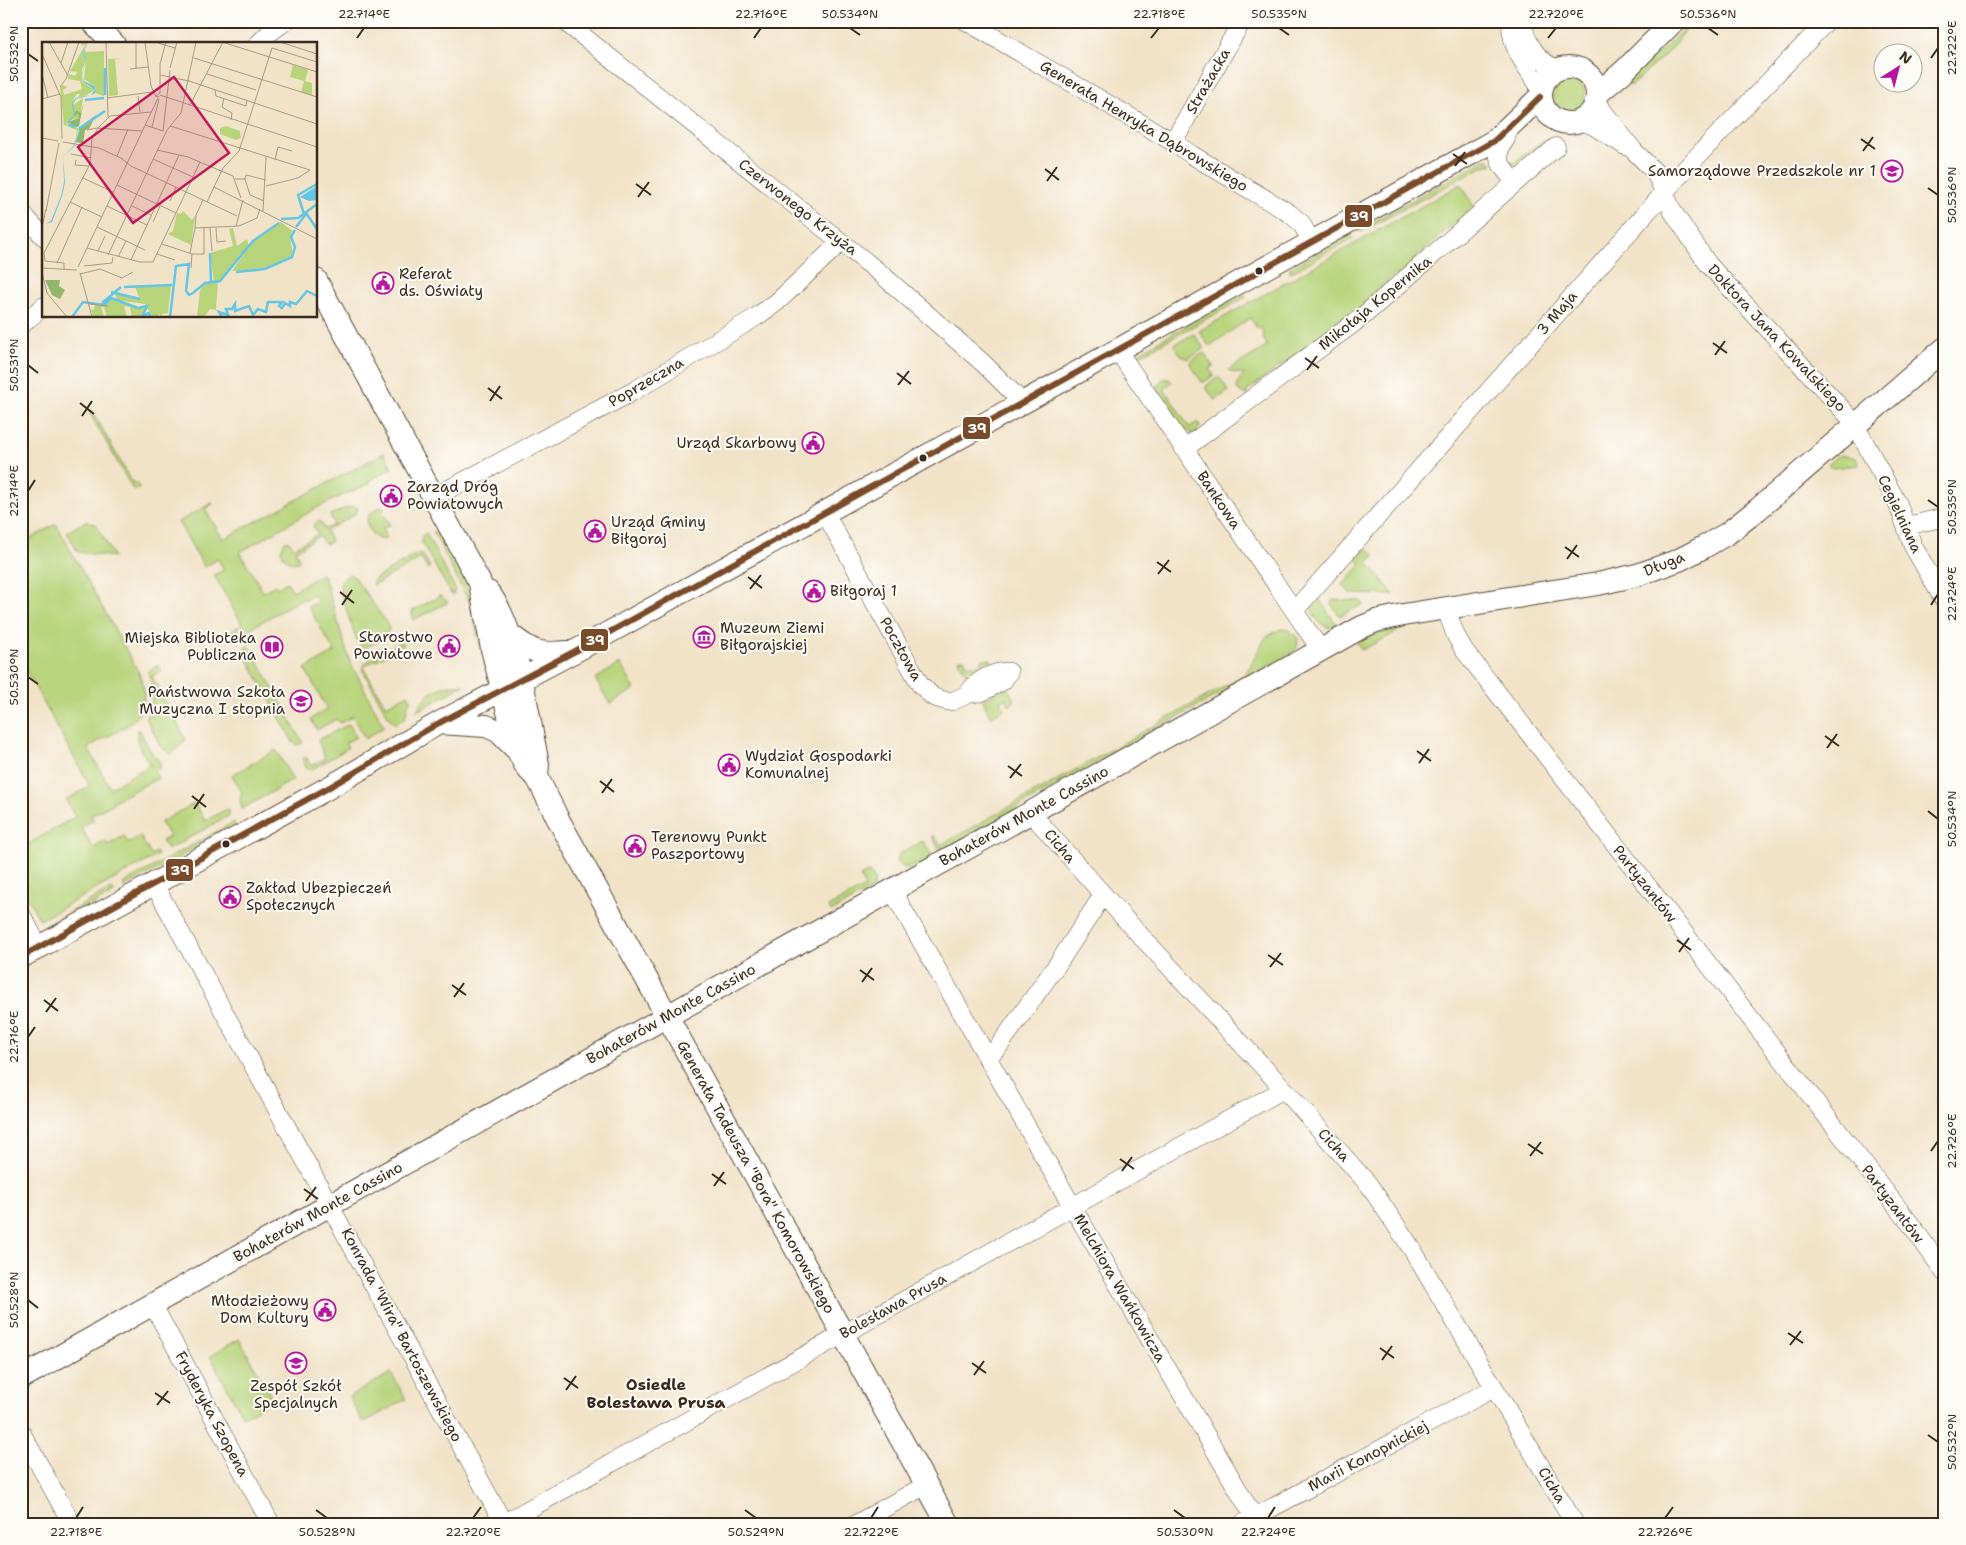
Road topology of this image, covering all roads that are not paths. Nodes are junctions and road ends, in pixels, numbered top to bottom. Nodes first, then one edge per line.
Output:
1 (92, 21) edge
2 (286, 21) edge
3 (564, 21) edge
4 (966, 21) edge
5 (1242, 21) edge
6 (1511, 21) edge
7 (1522, 21) edge
8 (1674, 21) edge
9 (1828, 21) edge
10 (112, 42) edge
11 (260, 42) edge
12 (1644, 50) junction
13 (1558, 69) junction
14 (1585, 72) junction
15 (1541, 93) junction
16 (1597, 97) junction
17 (1555, 120) junction
18 (1581, 121) junction
19 (1500, 140) junction
20 (1173, 142) junction
21 (1556, 147) dead end
22 (1634, 151) junction
23 (1515, 182) junction
24 (1664, 192) junction
25 (21, 212) edge
26 (42, 235) edge
27 (842, 242) junction
28 (1312, 242) junction
29 (318, 284) edge
30 (42, 308) edge
31 (21, 326) edge
32 (1945, 348) edge
33 (1118, 350) junction
34 (1021, 404) junction
35 (1855, 425) junction
36 (1184, 449) junction
37 (434, 497) junction
38 (825, 513) junction
39 (1945, 517) edge
40 (1907, 526) junction
41 (480, 583) junction
42 (1945, 602) edge
43 (1446, 608) junction
44 (1294, 611) junction
45 (508, 633) junction
46 (1320, 649) junction
47 (574, 651) junction
48 (511, 684) junction
49 (968, 694) dead end
50 (439, 723) junction
51 (518, 751) junction
52 (537, 777) junction
53 (1030, 812) junction
54 (154, 884) junction
55 (892, 890) junction
56 (1103, 895) junction
57 (21, 914) edge
58 (30, 952) edge
59 (667, 1017) junction
60 (987, 1058) junction
61 (1284, 1089) junction
62 (331, 1205) junction
63 (1072, 1206) junction
64 (1945, 1273) edge
65 (154, 1305) junction
66 (843, 1334) junction
67 (21, 1378) edge
68 (1494, 1388) junction
69 (21, 1432) edge
70 (926, 1485) junction
71 (1248, 1520) edge
72 (72, 1524) edge
73 (271, 1524) edge
74 (503, 1524) edge
75 (856, 1524) edge
76 (948, 1524) edge
77 (1575, 1524) edge

1 - 10 street
2 - 11 street
3 - 27 street, Czerwonego Krzyża
4 - 20 street, Generała Henryka Dąbrowskiego
5 - 20 street, Strażacka
6 - 15 street
7 - 13 street
8 - 12 street
9 - 24 street, 3 Maja
12 - 14 street
12 - 16 street
13 - 14 street
13 - 15 street
14 - 16 street
15 - 17 street
15 - 19 street
16 - 18 street
16 - 22 street, Doktora Jana Kowalskiego
17 - 18 street
17 - 19 street
18 - 22 street, Doktora Jana Kowalskiego
19 - 23 street
19 - 28 street
20 - 28 street, Generała Henryka Dąbrowskiego
21 - 23 street, Mikołaja Kopernika
22 - 24 street, Doktora Jana Kowalskiego
23 - 36 street, Mikołaja Kopernika
24 - 35 street, Doktora Jana Kowalskiego
24 - 44 street, 3 Maja
25 - 26 street
27 - 34 street, Czerwonego Krzyża
27 - 37 street, Poprzeczna
28 - 33 street
29 - 37 street
30 - 31 street
32 - 35 street, Długa
33 - 34 street
33 - 36 street, Bankowa
34 - 38 street
35 - 40 street, Cegielniana
35 - 43 street, Długa
36 - 44 street, Bankowa
37 - 41 street
38 - 47 street
38 - 49 street, Pocztowa
39 - 40 street
40 - 42 street, Cegielniana
41 - 45 street
41 - 48 street
43 - 46 street, Długa
43 - 64 street, Partyzantów
44 - 46 street, Bankowa
45 - 47 street
45 - 48 street
46 - 53 street, Bohaterów Monte Cassino
47 - 48 street
48 - 50 street
48 - 51 street, Generała Tadeusza "Bora" Komorowskiego
48 - 52 street, Generała Tadeusza "Bora" Komorowskiego
50 - 51 street
50 - 54 street
51 - 52 street, Generała Tadeusza "Bora" Komorowskiego
52 - 59 street, Generała Tadeusza "Bora" Komorowskiego
53 - 55 street, Bohaterów Monte Cassino
53 - 56 street, Cicha
54 - 58 street
54 - 62 street, Konrada "Wira" Bartoszewskiego
55 - 59 street, Bohaterów Monte Cassino
55 - 60 street, Melchiora Wańkowicza
56 - 60 street
56 - 61 street, Cicha
57 - 58 street
59 - 62 street, Bohaterów Monte Cassino
59 - 66 street, Generała Tadeusza "Bora" Komorowskiego
60 - 63 street, Melchiora Wańkowicza
61 - 63 street, Bolesława Prusa
61 - 68 street, Cicha
62 - 65 street, Bohaterów Monte Cassino
62 - 74 street, Konrada "Wira" Bartoszewskiego
63 - 66 street, Bolesława Prusa
63 - 71 street, Melchiora Wańkowicza
65 - 67 street, Bohaterów Monte Cassino
65 - 73 street, Fryderyka Szopena
66 - 70 street, Generała Tadeusza "Bora" Komorowskiego
66 - 74 street, Bolesława Prusa
68 - 71 street, Marii Konopnickiej
68 - 77 street, Cicha
69 - 72 street
70 - 75 street
70 - 76 street, Generała Tadeusza "Bora" Komorowskiego

